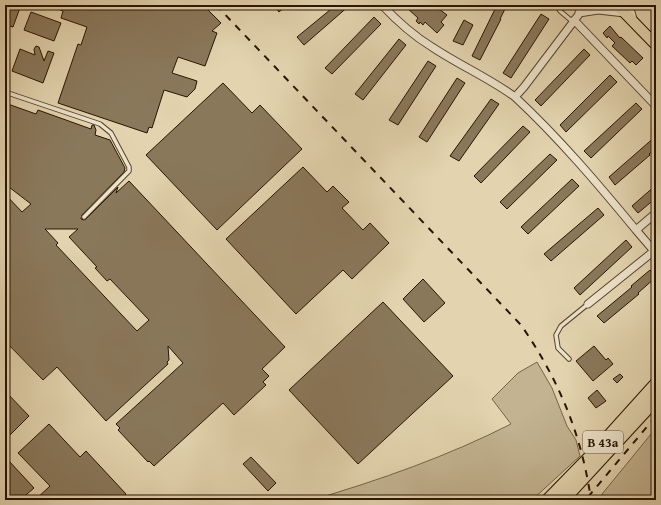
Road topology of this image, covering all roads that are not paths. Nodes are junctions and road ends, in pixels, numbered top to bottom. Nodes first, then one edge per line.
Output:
1 (382, 5) edge
2 (556, 5) edge
3 (579, 5) edge
4 (586, 5) edge
5 (617, 5) edge
6 (627, 9) edge
7 (579, 13) junction
8 (574, 21) junction
9 (656, 45) edge
10 (5, 92) edge
11 (515, 97) junction
12 (656, 106) edge
13 (656, 213) edge
14 (84, 217) dead end
15 (636, 230) junction
16 (655, 252) edge
17 (588, 304) joint
18 (569, 359) dead end
19 (656, 384) edge
20 (656, 399) edge
21 (548, 500) edge
22 (563, 500) edge

1 - 11 street
2 - 8 lane
3 - 7 street
4 - 7 street
5 - 6 main road
6 - 7 street
6 - 9 main road
7 - 8 street
8 - 11 street
8 - 12 street
10 - 14 lane
11 - 15 street
13 - 15 street
15 - 16 street
16 - 17 street
17 - 18 lane
19 - 21 highway, B 43a
20 - 22 highway, B 43a

